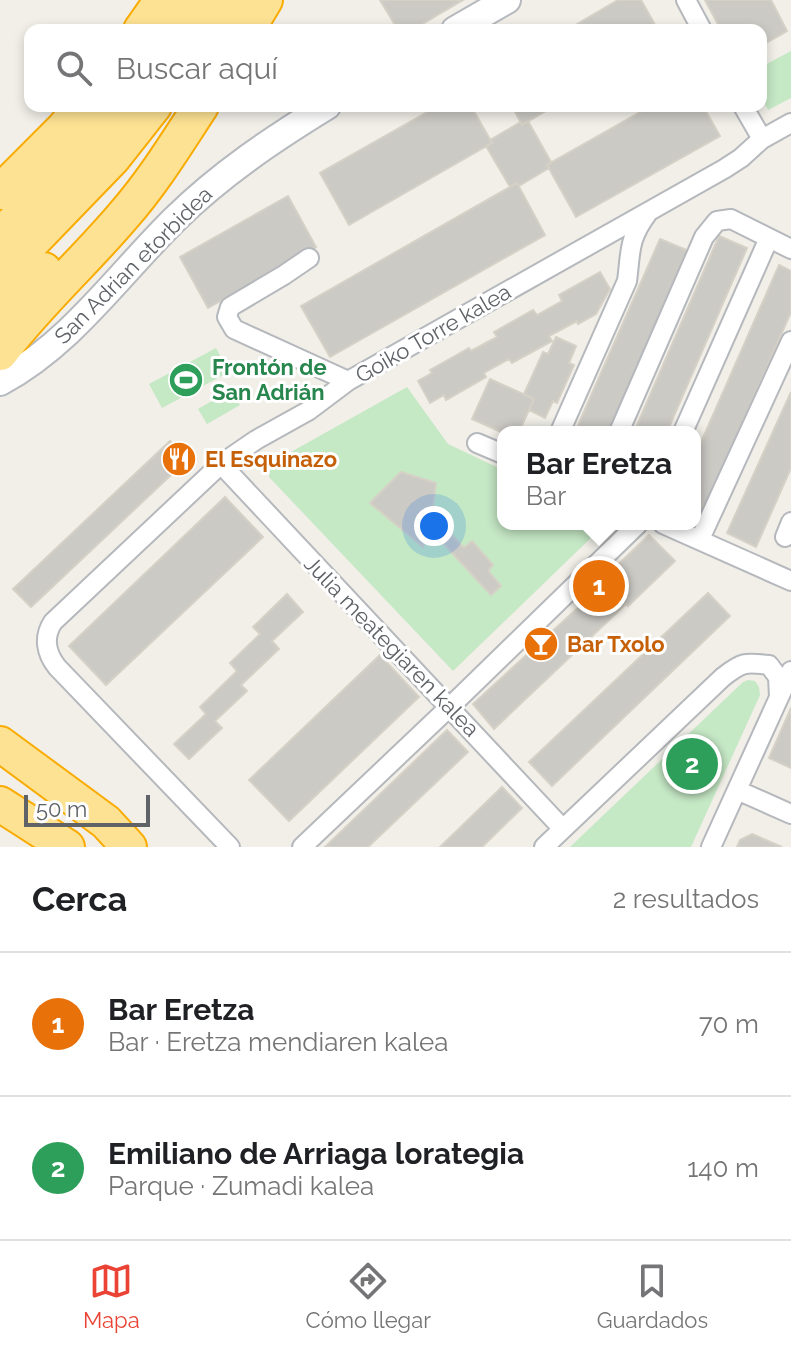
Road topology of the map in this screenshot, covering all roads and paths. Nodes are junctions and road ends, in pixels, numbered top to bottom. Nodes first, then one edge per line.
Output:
1 (140, 0) edge
2 (162, 0) edge
3 (195, 0) edge
4 (507, 0) edge
5 (686, 0) edge
6 (247, 17) edge
7 (130, 24) edge
8 (145, 24) edge
9 (179, 24) edge
10 (227, 24) edge
11 (465, 24) edge
12 (699, 24) edge
13 (112, 112) edge
14 (149, 112) edge
15 (182, 112) edge
16 (197, 112) edge
17 (318, 112) edge
18 (746, 112) edge
19 (74, 113) edge
20 (791, 123) edge
21 (762, 139) junction
22 (0, 192) edge
23 (647, 214) junction
24 (0, 236) edge
25 (769, 238) junction
26 (589, 245) junction
27 (791, 249) edge
28 (628, 256) junction
29 (309, 258) dead end
30 (0, 275) edge
31 (0, 311) edge
32 (791, 341) edge
33 (6, 369) edge
34 (348, 381) junction
35 (563, 426) edge
36 (622, 426) edge
37 (686, 426) edge
38 (477, 443) dead end
39 (497, 451) edge
40 (221, 464) junction
41 (632, 530) edge
42 (678, 530) edge
43 (700, 539) junction
44 (791, 581) edge
45 (791, 657) edge
46 (769, 665) junction
47 (791, 671) edge
48 (779, 697) junction
49 (449, 707) junction
50 (0, 744) edge
51 (0, 773) edge
52 (737, 790) junction
53 (7, 810) edge
54 (791, 814) edge
55 (563, 829) junction
56 (67, 847) edge
57 (111, 847) edge
58 (129, 847) edge
59 (230, 847) edge
60 (302, 847) edge
61 (544, 847) edge
62 (711, 847) edge

1 - 7 highway
2 - 8 highway
3 - 9 highway
4 - 11 street
5 - 12 street
6 - 10 highway
13 - 24 highway
14 - 30 highway
15 - 31 highway
16 - 33 highway
17 - 33 street, San Adrian etorbidea
18 - 21 street
19 - 22 highway
20 - 21 street, Goiko Torre kalea
21 - 23 street, Goiko Torre kalea
23 - 26 street, Goiko Torre kalea
23 - 28 street
25 - 27 street
25 - 36 street
25 - 37 street
26 - 28 street
26 - 34 street, Goiko Torre kalea
28 - 35 street
29 - 34 street
32 - 43 street
34 - 40 street, Goiko Torre kalea
38 - 39 street
40 - 49 street, Julia meategiaren kalea
40 - 59 street, Goiko Torre kalea
41 - 49 street
42 - 43 street
43 - 44 street
45 - 46 street
46 - 48 street
46 - 55 street
47 - 48 street
48 - 52 street
49 - 55 street, Julia meategiaren kalea
49 - 60 street
50 - 58 highway
51 - 57 highway
52 - 54 street
52 - 62 street
53 - 56 highway
55 - 61 street

